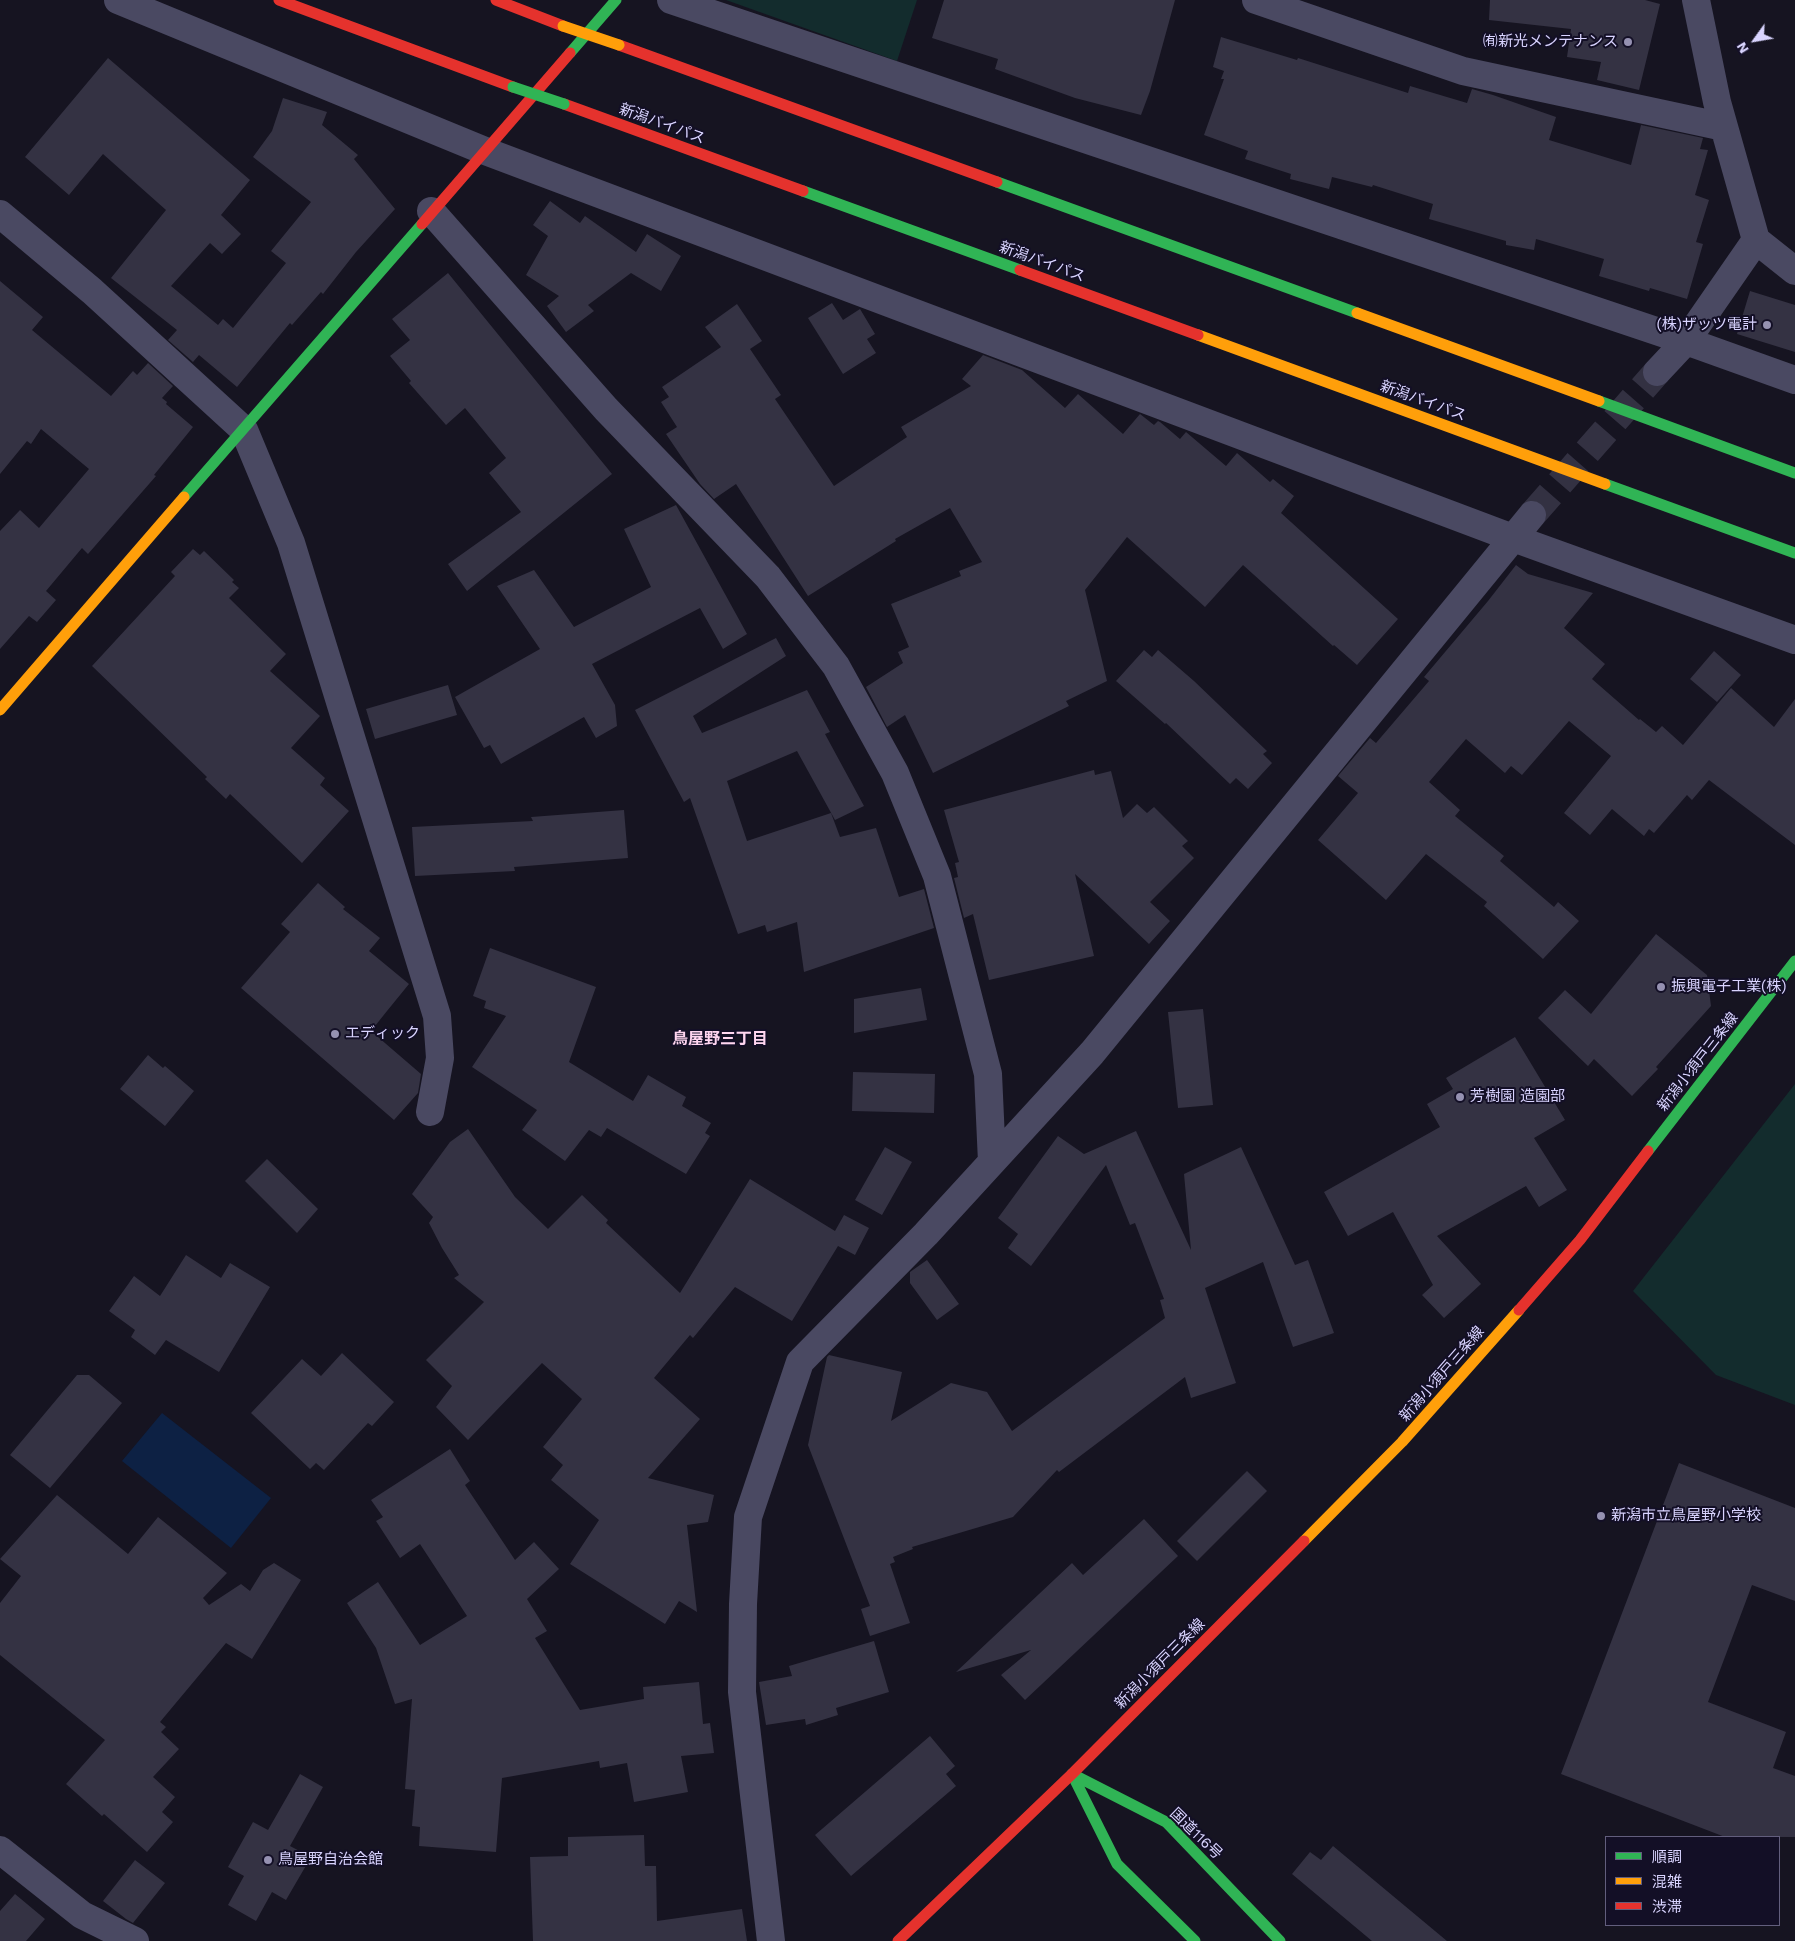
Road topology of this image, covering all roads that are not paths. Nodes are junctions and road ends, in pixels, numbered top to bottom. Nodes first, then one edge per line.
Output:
1 (118, 0) edge
2 (279, 0) edge
3 (496, 0) edge
4 (616, 0) edge
5 (671, 0) edge
6 (1256, 0) edge
7 (1696, 0) edge
8 (1724, 127) junction
9 (485, 151) junction
10 (431, 211) junction
11 (0, 214) edge
12 (1756, 240) junction
13 (1795, 271) edge
14 (1686, 341) junction
15 (1657, 372) tunnel mouth
16 (1795, 380) edge
17 (244, 430) junction
18 (1795, 473) edge
19 (1532, 515) tunnel mouth
20 (1513, 538) junction
21 (1795, 553) edge
22 (1795, 640) edge
23 (0, 710) edge
24 (1795, 961) edge
25 (430, 1112) dead end
26 (992, 1162) junction
27 (1072, 1774) junction
28 (0, 1850) edge
29 (135, 1941) edge
30 (771, 1941) edge
31 (898, 1941) edge
32 (1195, 1941) edge
33 (1280, 1941) edge

1 - 9 street
2 - 21 main road, 新潟バイパス, bridge
3 - 18 main road, bridge
4 - 9 main road
5 - 14 street
6 - 8 street
7 - 8 street
8 - 12 street
9 - 10 main road
9 - 20 street
10 - 17 main road
10 - 26 street
11 - 17 street
12 - 13 street
12 - 14 street
14 - 15 street
14 - 16 street
17 - 23 main road
17 - 25 street
19 - 20 street
20 - 22 street
20 - 26 street
24 - 27 main road, 新潟小須戸三条線
26 - 30 street
27 - 31 main road
27 - 32 main road
27 - 33 main road, 国道116号
28 - 29 street

